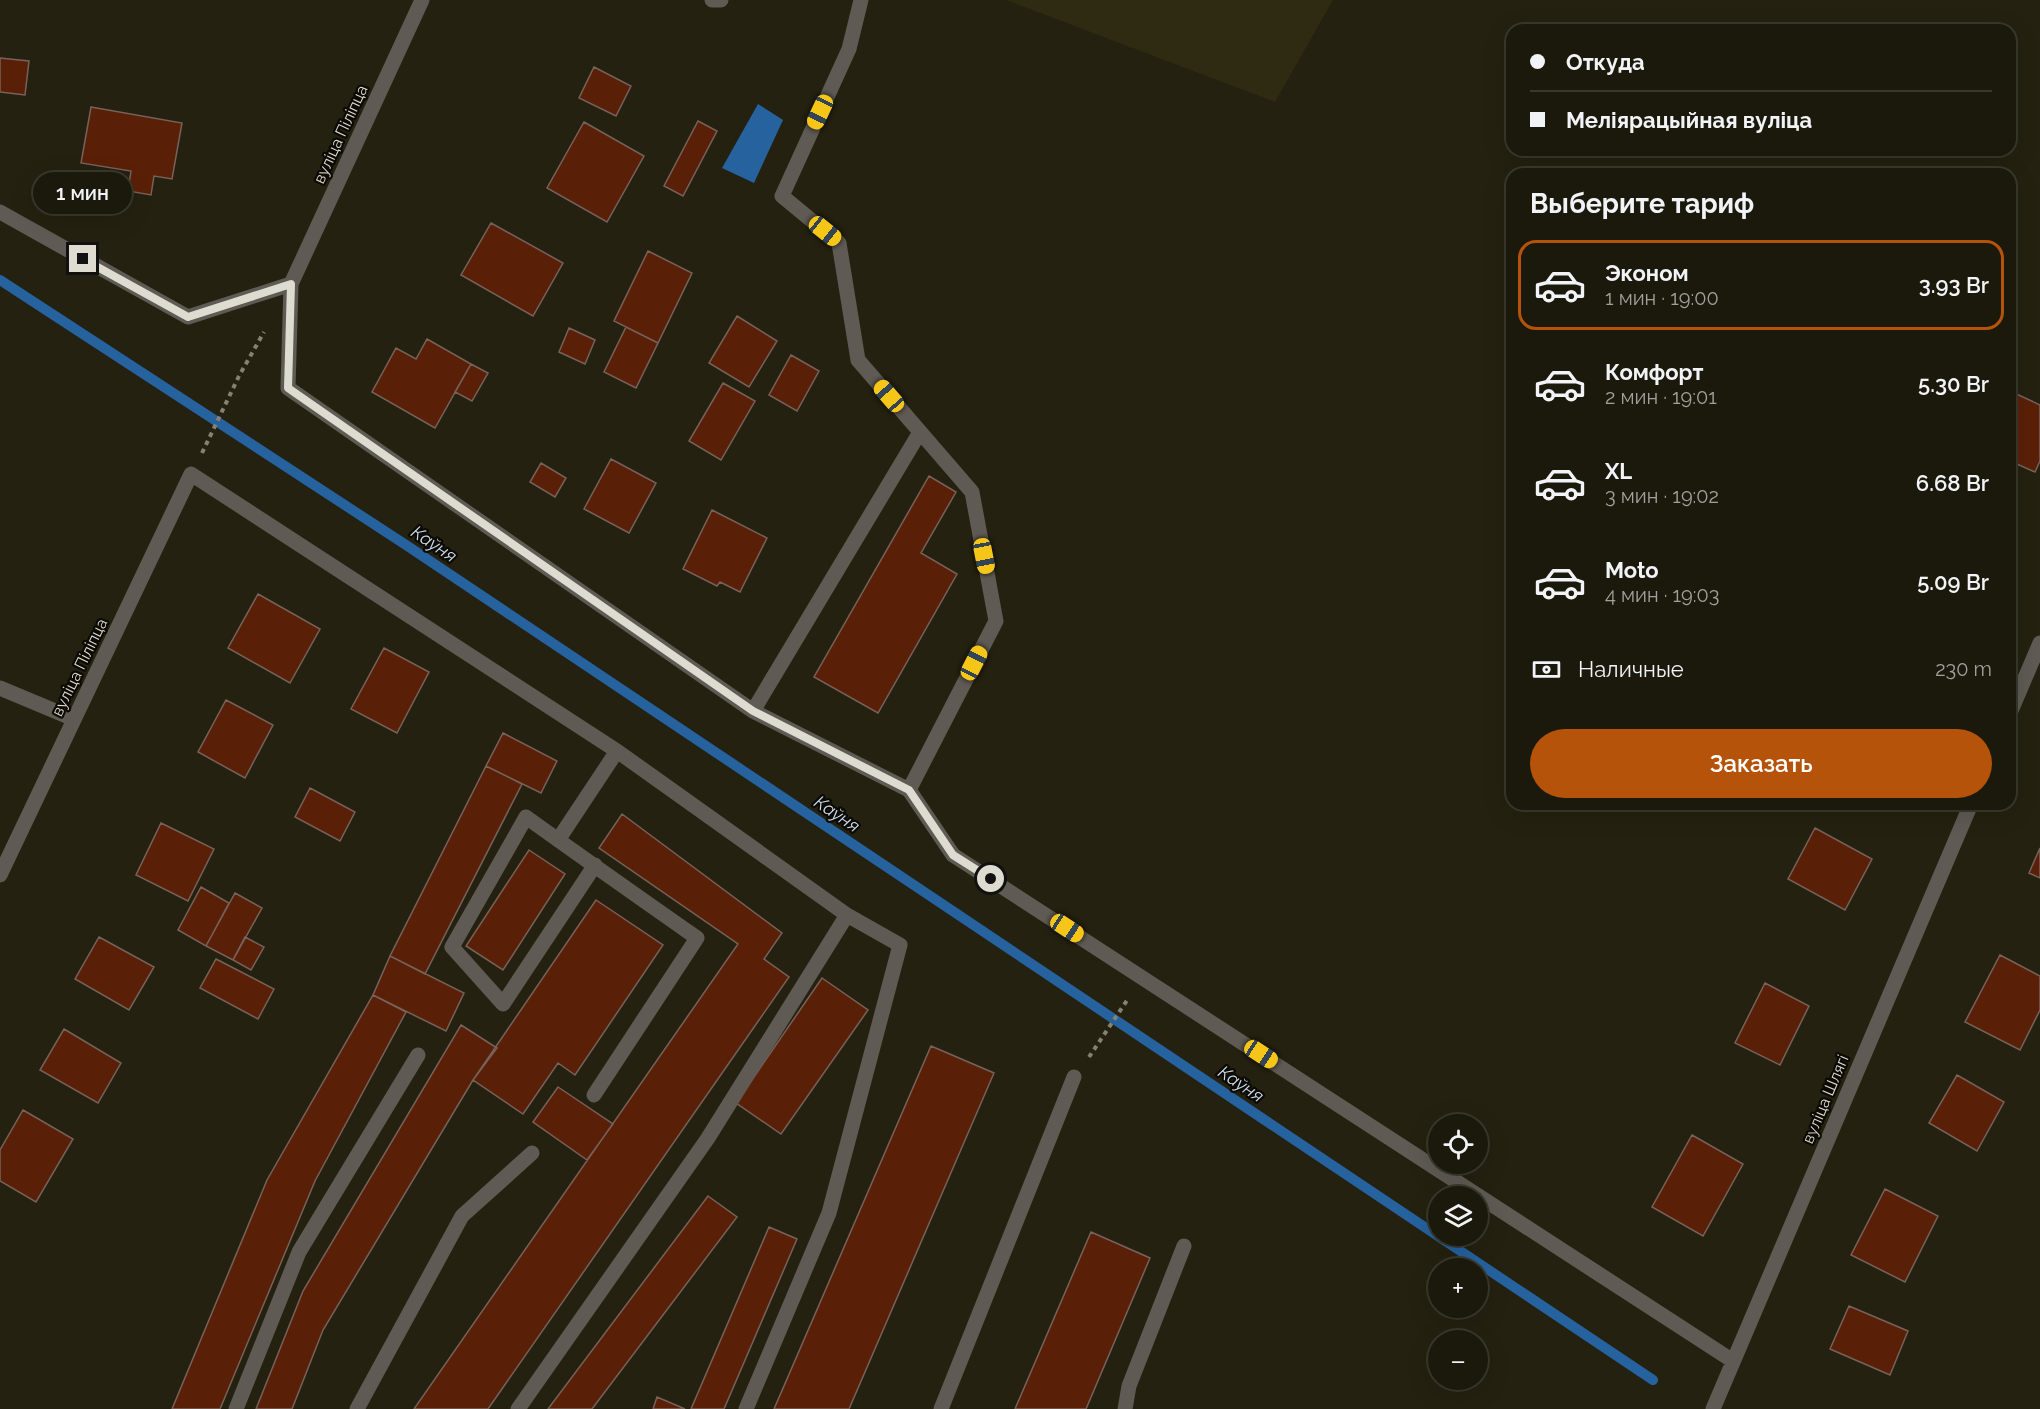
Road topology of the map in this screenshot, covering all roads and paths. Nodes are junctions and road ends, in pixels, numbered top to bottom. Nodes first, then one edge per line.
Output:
1 (422, 0) edge
2 (712, 0) edge
3 (721, 0) edge
4 (861, 0) edge
5 (0, 212) edge
6 (291, 284) junction
7 (239, 376) dead end
8 (920, 432) junction
9 (207, 444) dead end
10 (2040, 642) edge
11 (0, 688) edge
12 (2016, 699) edge
13 (753, 711) junction
14 (74, 719) junction
15 (617, 751) junction
16 (909, 790) junction
17 (1968, 810) edge
18 (558, 840) junction
19 (595, 866) junction
20 (0, 874) edge
21 (847, 915) junction
22 (1127, 1001) dead end
23 (1102, 1038) dead end
24 (418, 1055) dead end
25 (1074, 1077) dead end
26 (594, 1095) dead end
27 (532, 1153) dead end
28 (1184, 1246) dead end
29 (1733, 1361) junction
30 (236, 1409) edge
31 (357, 1409) edge
32 (518, 1409) edge
33 (746, 1409) edge
34 (940, 1409) edge
35 (1125, 1409) edge
36 (1713, 1409) edge

1 - 6 street, вуліца Піліпца
2 - 3 street
4 - 8 street
5 - 6 street
6 - 13 street
7 - 9 path
8 - 13 street
8 - 16 street
10 - 12 street
11 - 14 street
13 - 16 street
14 - 15 street, вуліца Піліпца
14 - 20 street, вуліца Піліпца
15 - 18 street
15 - 21 street
16 - 29 street
17 - 29 street, вуліца Шлягі
18 - 19 street
18 - 19 street
19 - 26 street
21 - 32 street
21 - 33 street
22 - 23 path
24 - 30 street
25 - 34 street
27 - 31 street
28 - 35 street
29 - 36 street, вуліца Шлягі

